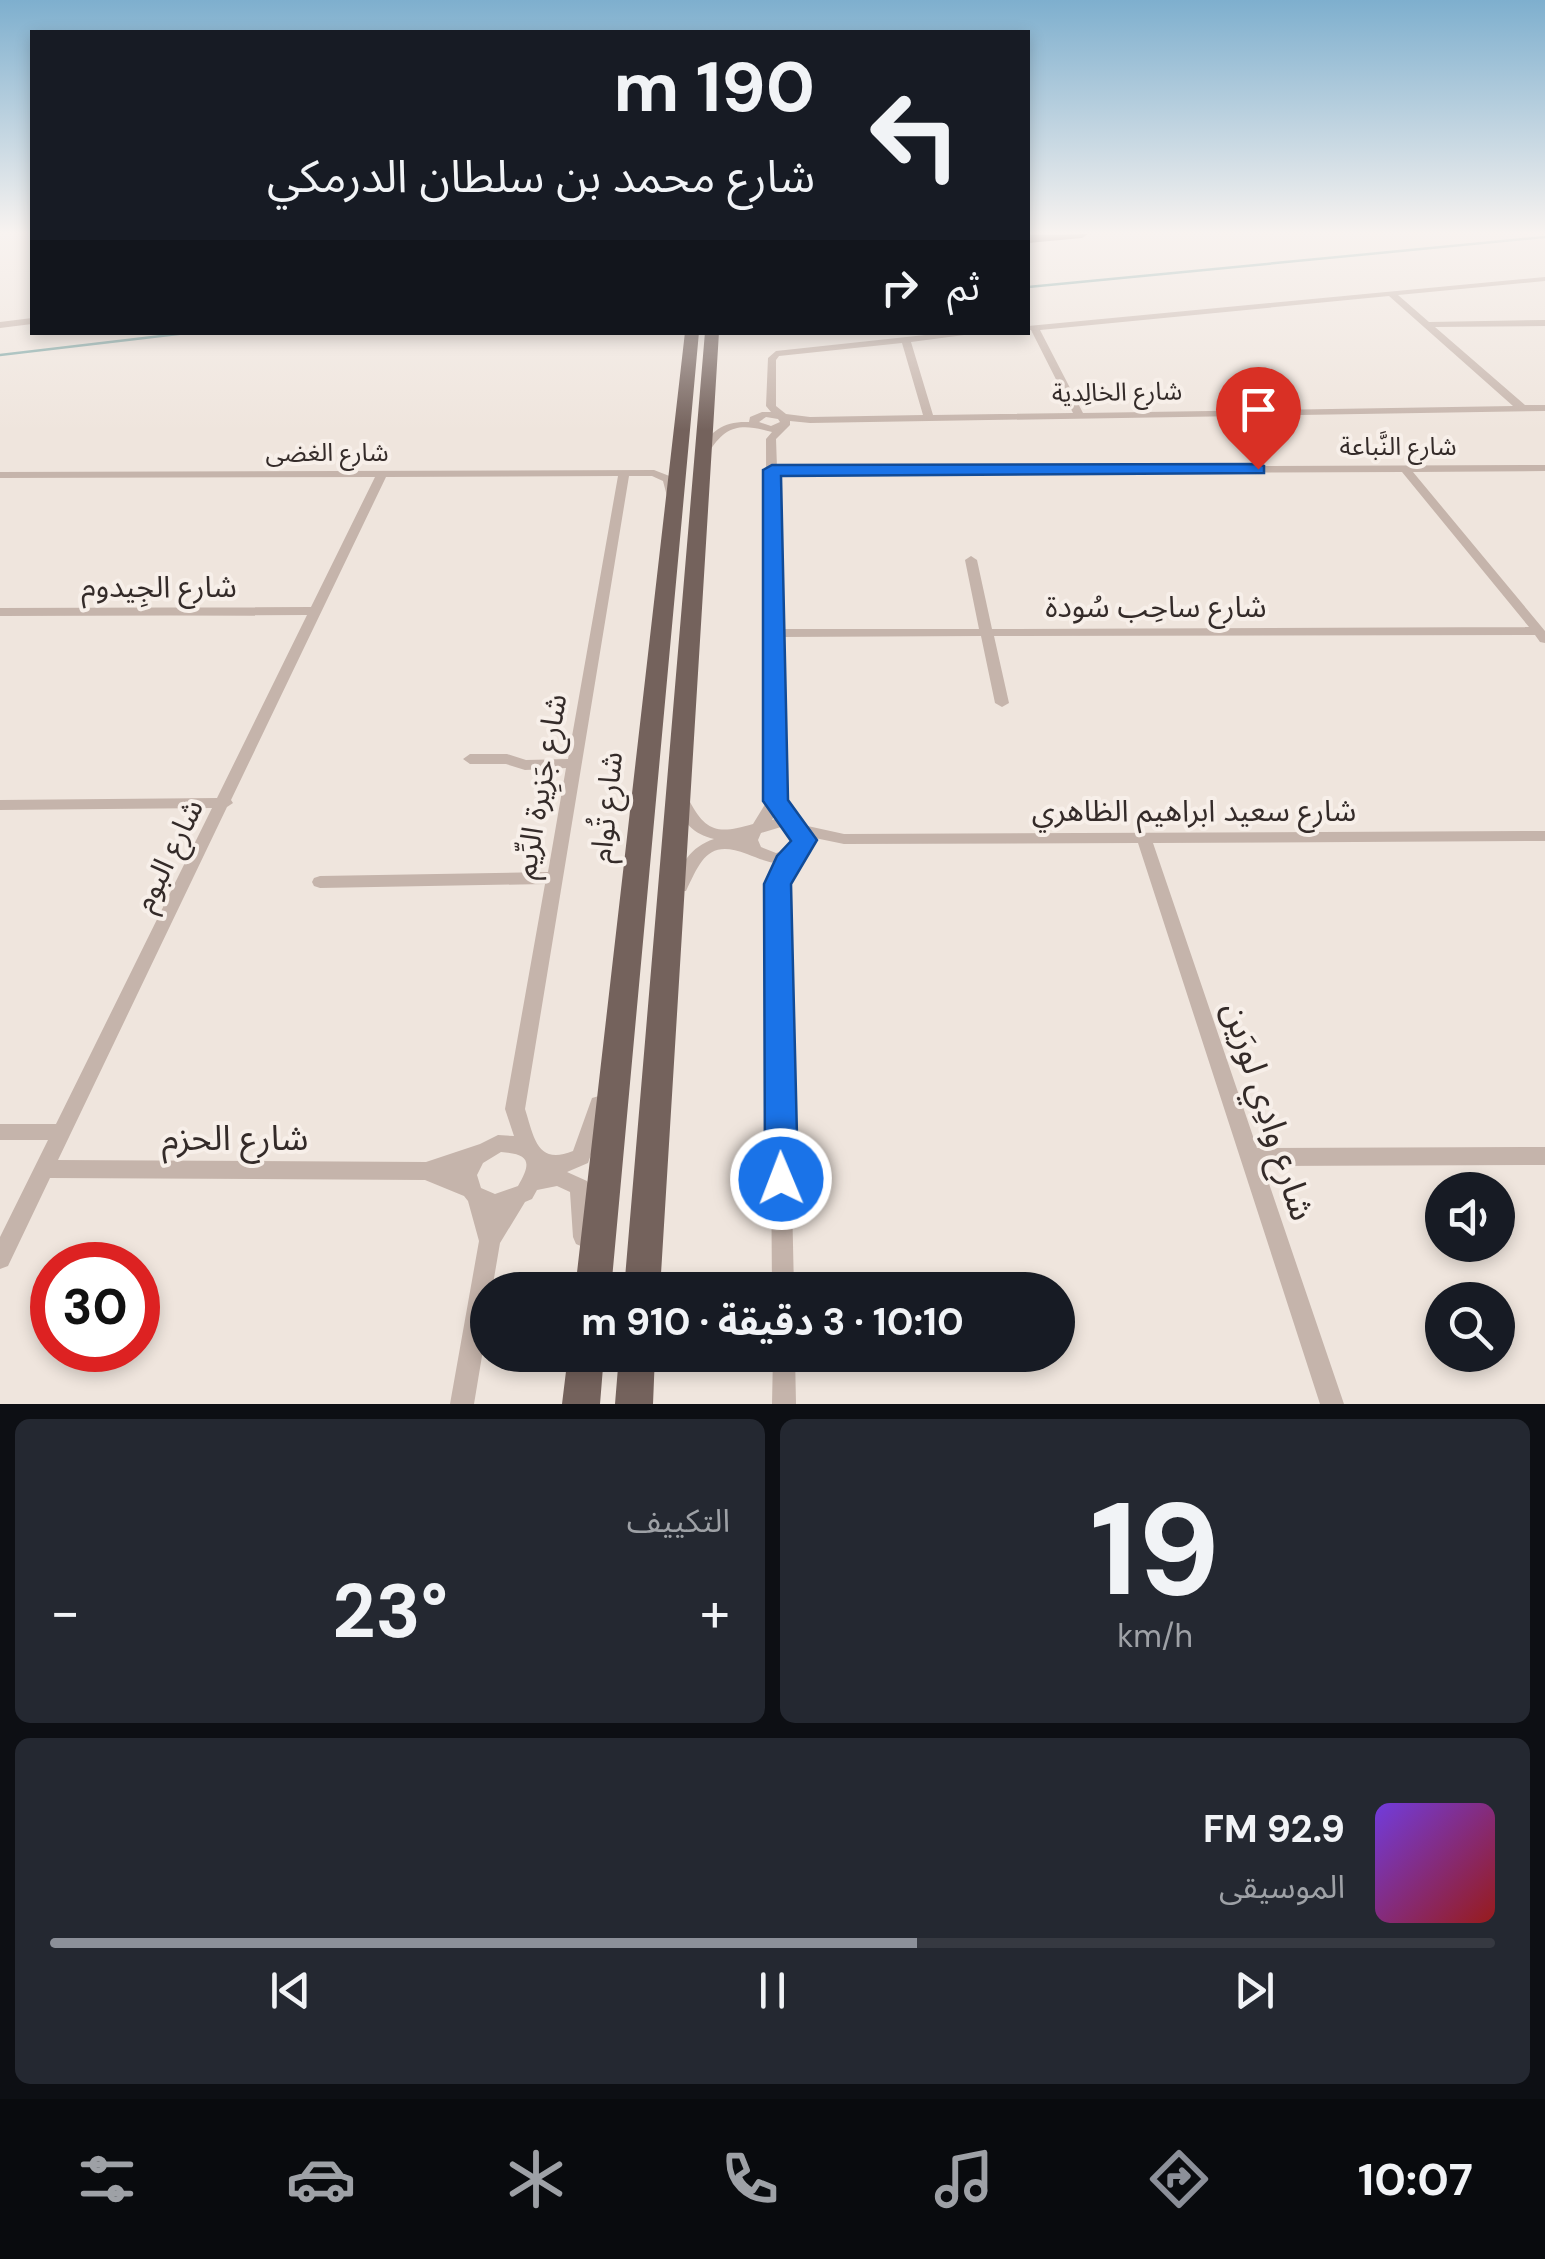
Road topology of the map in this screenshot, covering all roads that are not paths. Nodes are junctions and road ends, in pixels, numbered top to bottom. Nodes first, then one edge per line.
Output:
1 (1333, 300) edge
2 (1398, 300) edge
3 (30, 323) edge
4 (1545, 323) edge
5 (1428, 325) junction
6 (0, 328) edge
7 (1031, 328) edge
8 (702, 335) edge
9 (702, 335) edge
10 (954, 335) edge
11 (906, 340) junction
12 (707, 397) junction
13 (771, 406) junction
14 (1545, 408) edge
15 (1523, 409) junction
16 (1079, 415) junction
17 (928, 418) junction
18 (758, 421) junction
19 (782, 421) junction
20 (771, 439) junction
21 (692, 449) junction
22 (1545, 468) edge
23 (1406, 469) junction
24 (772, 470) junction
25 (654, 473) junction
26 (382, 474) junction
27 (624, 474) junction
28 (0, 475) edge
29 (674, 501) junction
30 (971, 560) dead end
31 (317, 610) junction
32 (0, 612) edge
33 (987, 632) junction
34 (774, 633) junction
35 (1542, 635) edge
36 (1002, 703) dead end
37 (470, 759) dead end
38 (574, 763) junction
39 (679, 787) junction
40 (776, 801) junction
41 (225, 803) junction
42 (0, 806) edge
43 (757, 828) junction
44 (798, 828) junction
45 (1545, 836) edge
46 (1144, 838) junction
47 (844, 839) junction
48 (757, 853) junction
49 (795, 854) junction
50 (554, 878) junction
51 (320, 882) dead end
52 (777, 884) junction
53 (669, 920) junction
54 (617, 1057) junction
55 (515, 1109) junction
56 (0, 1132) edge
57 (61, 1132) junction
58 (488, 1147) junction
59 (1545, 1156) edge
60 (1250, 1157) junction
61 (533, 1164) junction
62 (43, 1169) junction
63 (426, 1171) junction
64 (474, 1193) junction
65 (516, 1199) junction
66 (490, 1241) junction
67 (0, 1259) edge
68 (588, 1272) edge
69 (592, 1272) edge
70 (643, 1272) edge
71 (783, 1272) edge
72 (584, 1372) edge
73 (636, 1372) edge
74 (784, 1372) edge
75 (462, 1404) edge
76 (581, 1404) edge
77 (634, 1404) edge
78 (784, 1404) edge
79 (1332, 1404) edge

1 - 7 street
2 - 5 street
3 - 6 street
4 - 5 street
5 - 15 street
7 - 16 street
8 - 12 main road, شارع تُوام
9 - 21 main road, شارع تُوام
10 - 11 street
11 - 13 street
11 - 17 street
12 - 18 street
12 - 21 main road, شارع تُوام
13 - 18 street
13 - 19 street
14 - 15 street, شارع الخالِدية
15 - 16 street, شارع الخالِدية
16 - 17 street, شارع الخالِدية
17 - 19 street, شارع الخالِدية
18 - 19 street, شارع الخالِدية
18 - 20 street
18 - 21 street
19 - 20 street
20 - 24 street
21 - 25 street
21 - 29 main road, شارع تُوام
21 - 39 main road, شارع تُوام
22 - 23 street, شارع النَّباعة
23 - 24 street, شارع النَّباعة
23 - 35 street
24 - 34 street
25 - 27 street, شارع الغضى
25 - 29 street
26 - 27 street, شارع الغضى
26 - 28 street, شارع الغضى
26 - 31 street, شارع البوم
27 - 38 street, شارع جَزِيرة الرِّيم
29 - 54 main road, شارع تُوام
30 - 33 street
31 - 32 street, شارع الجِيدوم
31 - 41 street, شارع البوم
33 - 34 street, شارع ساحِب سُودة
33 - 35 street, شارع ساحِب سُودة
33 - 36 street
34 - 40 street
37 - 38 street
38 - 50 street, شارع جَزِيرة الرِّيم
39 - 43 street
39 - 53 main road, شارع تُوام
40 - 43 street
40 - 44 street
41 - 42 street
41 - 57 street, شارع البوم
43 - 44 street
43 - 48 street
44 - 47 street, شارع سعيد ابراهيم الظاهري
44 - 49 street
45 - 46 street, شارع سعيد ابراهيم الظاهري
46 - 47 street, شارع سعيد ابراهيم الظاهري
46 - 60 street, شارع وادِي لورَين
47 - 49 street, شارع سعيد ابراهيم الظاهري
48 - 49 street
48 - 52 street
48 - 53 street
49 - 52 street
50 - 51 street
50 - 55 street, شارع جَزِيرة الرِّيم
52 - 71 street
53 - 70 main road, شارع تُوام
54 - 61 street
54 - 69 main road, شارع تُوام
55 - 58 street, شارع جَزِيرة الرِّيم
55 - 61 street, شارع جَزِيرة الرِّيم
56 - 57 street
57 - 62 street, شارع البوم
58 - 61 street
58 - 63 street, شارع الحزم
58 - 64 street
59 - 60 street
60 - 79 street, شارع وادِي لورَين
61 - 65 street
61 - 68 street
62 - 63 street, شارع الحزم
62 - 67 street, شارع البوم
63 - 64 street, شارع الحزم
64 - 65 street
64 - 66 street
65 - 66 street
66 - 75 street
72 - 76 main road
73 - 77 main road
74 - 78 street

